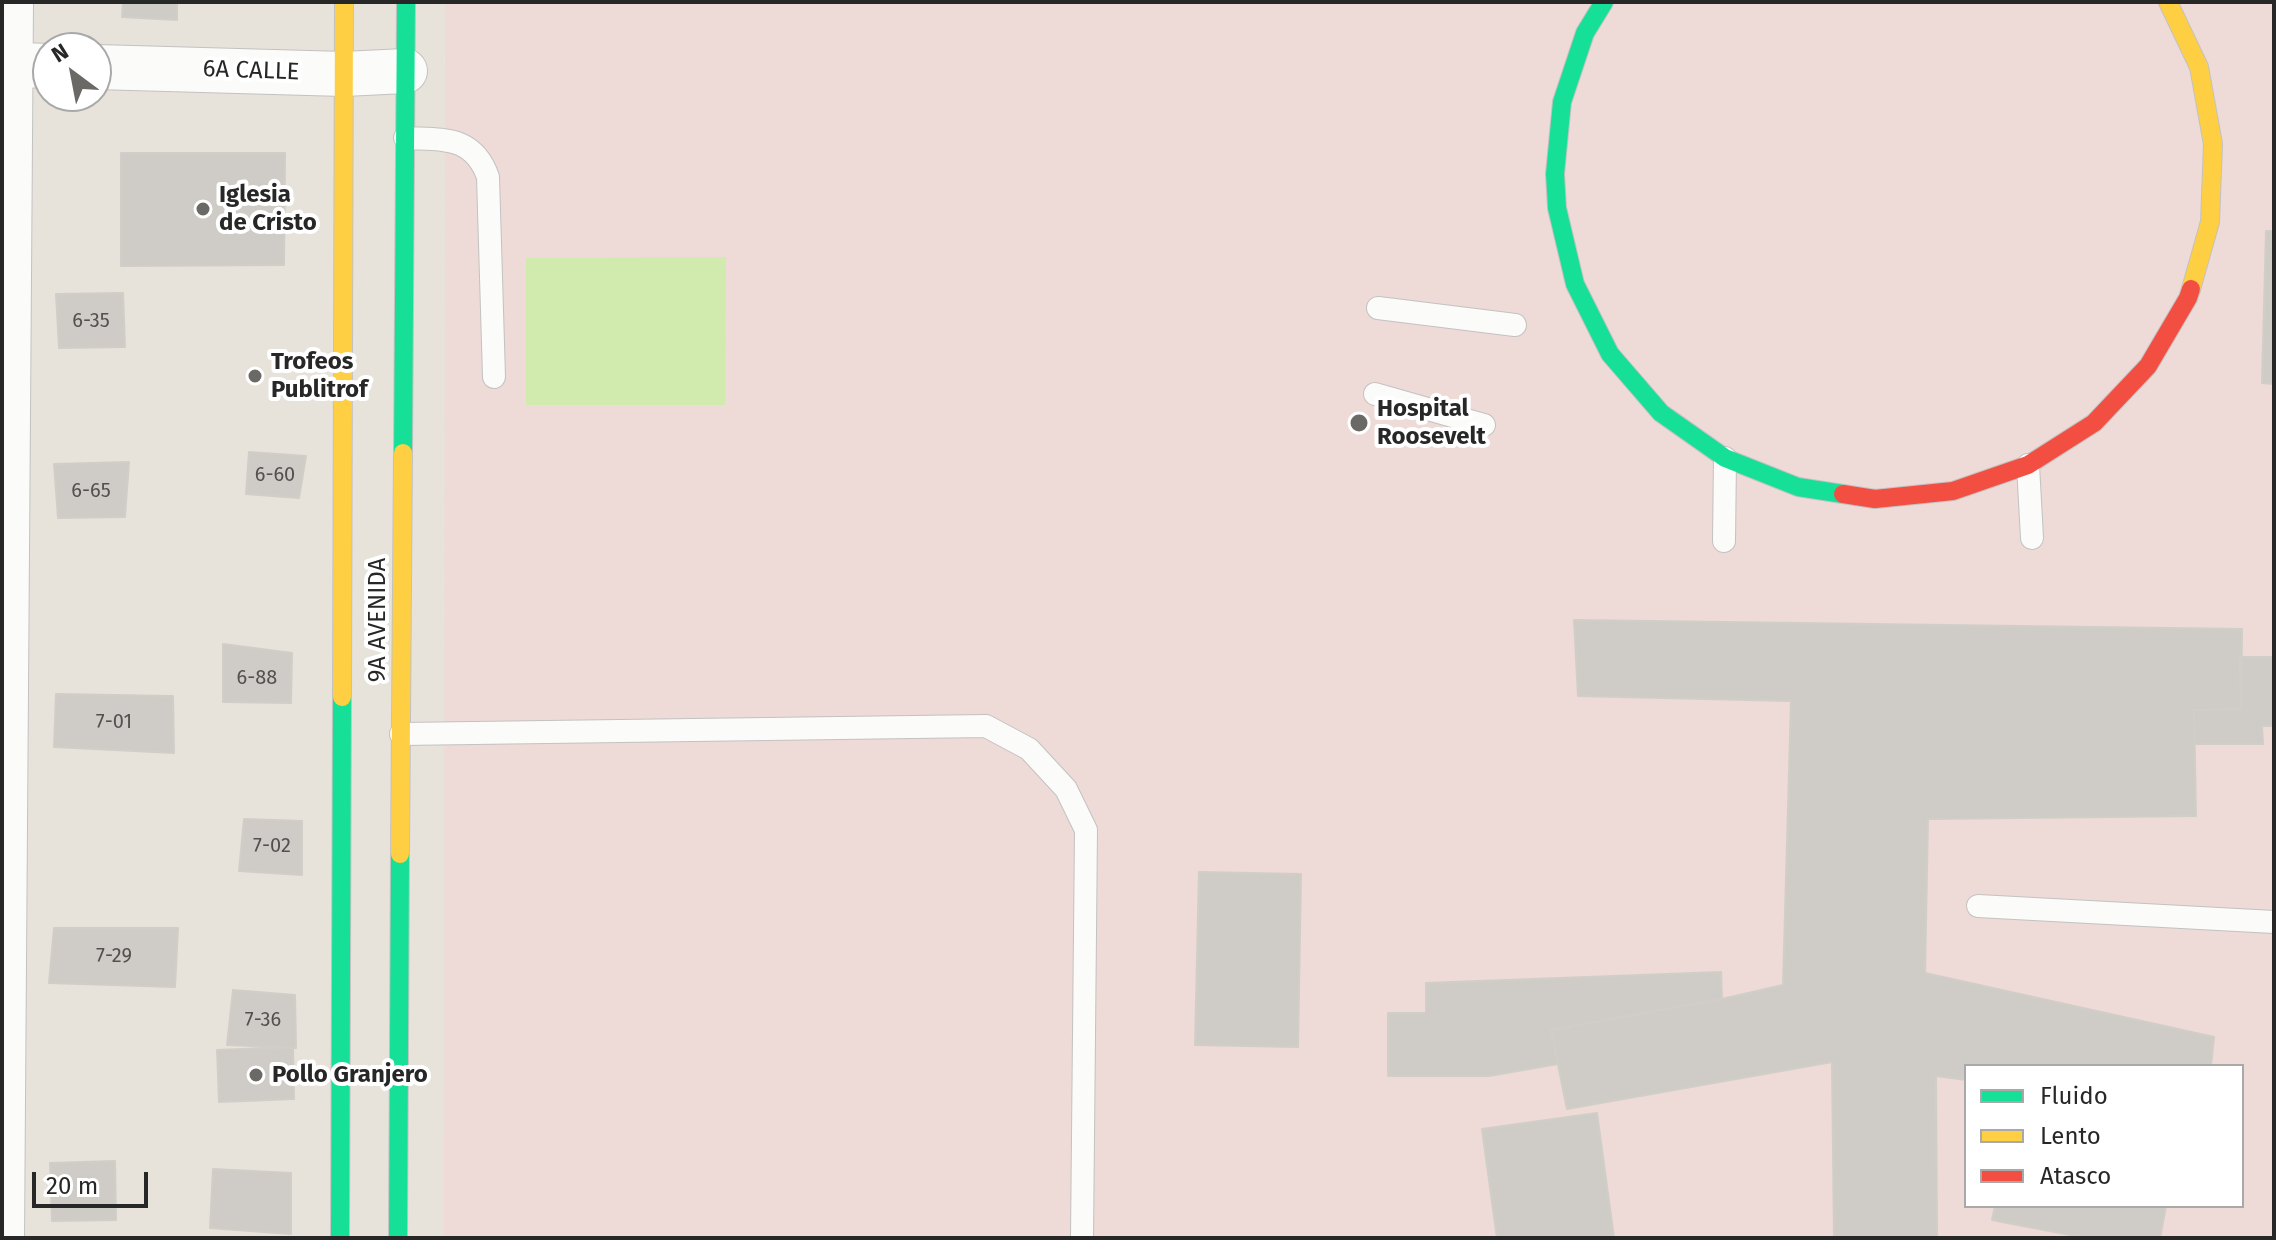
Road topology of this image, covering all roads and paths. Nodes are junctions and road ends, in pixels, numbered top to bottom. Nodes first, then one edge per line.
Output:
1 (11, 2) edge
2 (344, 2) edge
3 (406, 2) edge
4 (1604, 2) edge
5 (2168, 2) edge
6 (20, 65) edge
7 (112, 67) edge
8 (405, 71) junction
9 (344, 74) junction
10 (405, 138) junction
11 (1378, 308) dead end
12 (1515, 325) dead end
13 (494, 377) dead end
14 (5, 383) edge
15 (1375, 394) dead end
16 (1484, 425) dead end
17 (1725, 458) junction
18 (2028, 465) junction
19 (2032, 538) dead end
20 (1724, 541) dead end
21 (4, 726) edge
22 (401, 734) junction
23 (1978, 906) dead end
24 (2274, 922) edge
25 (3, 1054) edge
26 (2, 1236) edge
27 (340, 1238) edge
28 (398, 1238) edge
29 (1082, 1238) edge

1 - 6 street
2 - 9 main road, 9A AVENIDA
3 - 8 main road, 9A AVENIDA
4 - 17 main road
5 - 18 main road
6 - 14 street
7 - 9 street, 6A CALLE
8 - 9 street, 6A CALLE
8 - 10 main road, 9A AVENIDA
9 - 27 main road, 9A AVENIDA
10 - 13 lane
10 - 22 main road, 9A AVENIDA
11 - 12 lane
14 - 21 street
15 - 16 lane
17 - 18 main road
17 - 20 lane
18 - 19 lane
21 - 25 street
22 - 28 main road, 9A AVENIDA
22 - 29 lane
23 - 24 lane
25 - 26 street

